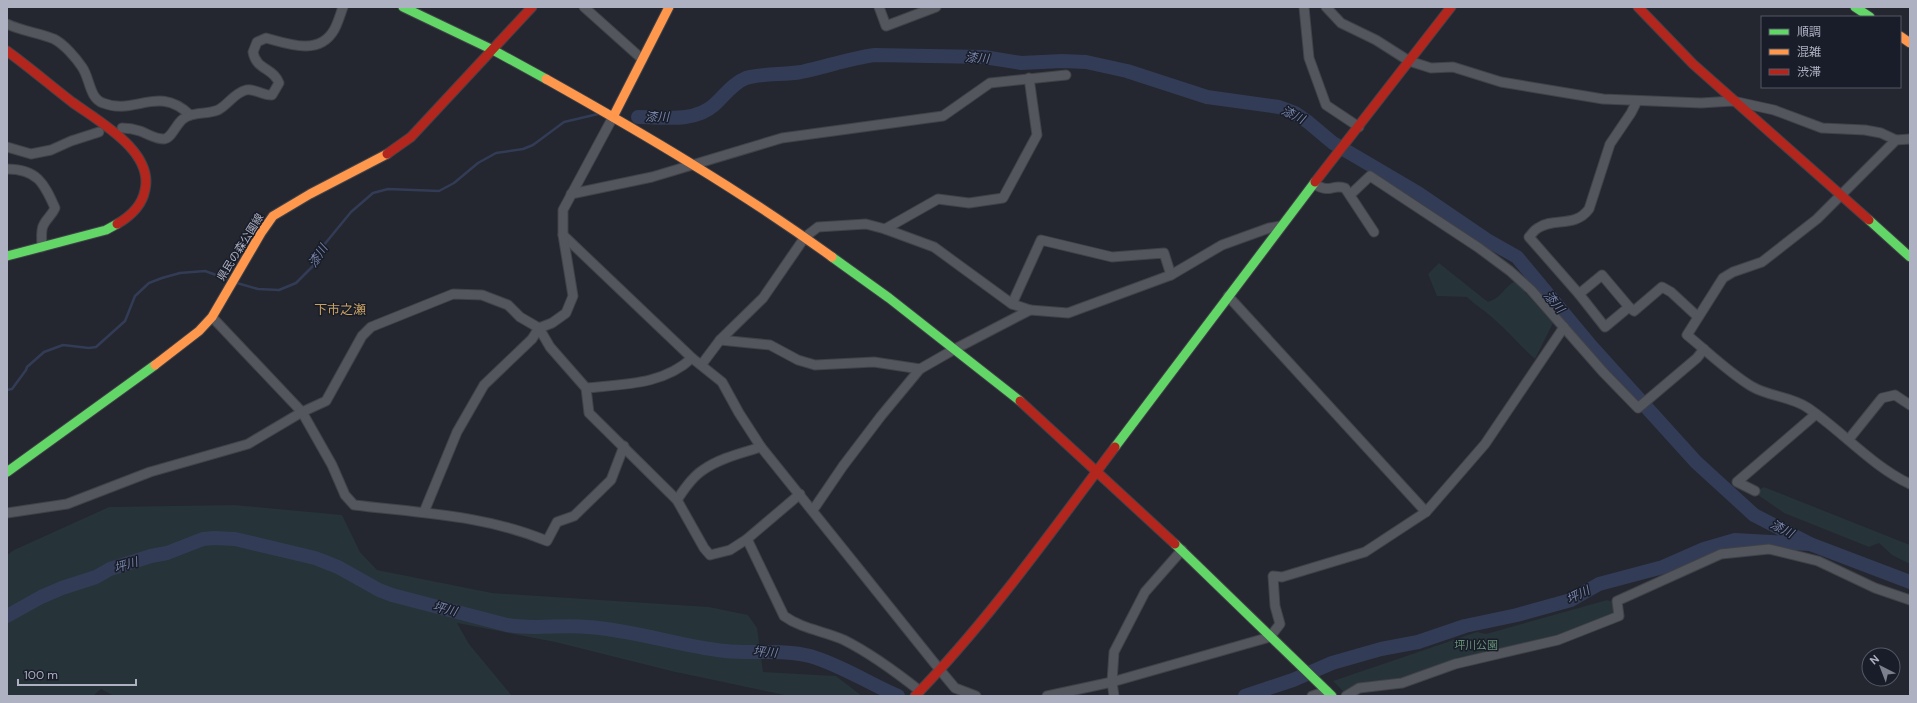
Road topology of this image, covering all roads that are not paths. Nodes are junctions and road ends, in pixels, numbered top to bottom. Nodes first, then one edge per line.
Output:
1 (343, 7) edge
2 (403, 7) edge
3 (532, 7) edge
4 (584, 7) edge
5 (669, 7) edge
6 (879, 7) edge
7 (936, 7) edge
8 (1304, 7) edge
9 (1326, 7) edge
10 (1451, 7) edge
11 (1638, 7) edge
12 (1855, 7) edge
13 (1868, 16) edge
14 (7, 24) edge
15 (1901, 37) edge
16 (1910, 43) edge
17 (493, 50) junction
18 (7, 51) edge
19 (642, 59) junction
20 (1409, 61) junction
21 (1066, 75) dead end
22 (1029, 78) junction
23 (1637, 101) junction
24 (1733, 101) junction
25 (190, 115) junction
26 (613, 116) junction
27 (1359, 127) junction
28 (122, 128) dead end
29 (99, 132) dead end
30 (1910, 139) edge
31 (1896, 140) junction
32 (7, 147) edge
33 (694, 165) junction
34 (7, 169) edge
35 (1314, 184) junction
36 (571, 194) junction
37 (1351, 194) junction
38 (1841, 197) junction
39 (1281, 226) junction
40 (885, 229) junction
41 (1374, 232) dead end
42 (563, 235) junction
43 (805, 237) junction
44 (42, 247) junction
45 (7, 256) edge
46 (1910, 257) edge
47 (1171, 275) junction
48 (1579, 294) junction
49 (1228, 296) junction
50 (1012, 304) junction
51 (1629, 307) junction
52 (1030, 310) junction
53 (212, 317) junction
54 (1698, 317) junction
55 (1564, 327) junction
56 (539, 328) junction
57 (720, 340) junction
58 (955, 349) junction
59 (1704, 349) junction
60 (692, 358) junction
61 (702, 364) junction
62 (920, 369) junction
63 (586, 388) junction
64 (1910, 405) edge
65 (302, 412) junction
66 (1816, 414) junction
67 (1849, 439) junction
68 (624, 446) junction
69 (761, 446) junction
70 (1097, 471) junction
71 (7, 472) edge
72 (1910, 484) edge
73 (1755, 491) dead end
74 (800, 494) junction
75 (677, 500) junction
76 (813, 510) junction
77 (424, 512) junction
78 (1426, 512) junction
79 (7, 513) edge
80 (747, 539) junction
81 (1182, 550) junction
82 (1910, 600) edge
83 (1270, 637) junction
84 (940, 670) junction
85 (1112, 682) junction
86 (918, 694) edge
87 (1329, 694) edge
88 (976, 696) edge
89 (1047, 696) edge
90 (1114, 696) edge
91 (1312, 696) edge
92 (1346, 696) edge

1 - 25 street
2 - 17 street
3 - 17 street, 県民の森公園線
4 - 19 street
5 - 19 street
6 - 7 street
8 - 27 street
9 - 20 street
10 - 20 street
11 - 24 street
12 - 13 street
14 - 25 street
15 - 16 street
17 - 26 street
17 - 53 street, 県民の森公園線
18 - 44 street
19 - 26 street
20 - 23 street
20 - 27 street
21 - 22 street
22 - 33 street
22 - 40 street
23 - 24 street
23 - 48 street
24 - 31 street
24 - 38 street
25 - 28 street
26 - 33 street
26 - 36 street
27 - 35 street
29 - 32 street
30 - 31 street
31 - 38 street
33 - 36 street
33 - 43 street
34 - 44 street
35 - 37 street
35 - 39 street
36 - 42 street
37 - 41 street
37 - 55 street
38 - 46 street
38 - 54 street
39 - 47 street
39 - 49 street
40 - 43 street
40 - 50 street
42 - 56 street
42 - 60 street
43 - 57 street
43 - 58 street
44 - 45 street
47 - 50 street
47 - 52 street
48 - 51 street
48 - 51 street
49 - 70 street
49 - 78 street
50 - 52 street
51 - 54 street
52 - 58 street
53 - 65 street
53 - 71 street, 県民の森公園線
54 - 59 street
55 - 59 street
55 - 78 street
56 - 63 street
56 - 65 street
56 - 77 street
57 - 61 street
57 - 62 street
58 - 62 street
58 - 70 street
59 - 66 street
60 - 61 street
60 - 63 street
61 - 69 street
62 - 76 street
63 - 68 street
64 - 67 street
65 - 77 street
65 - 79 street
66 - 67 street
66 - 73 street
67 - 72 street
68 - 75 street
68 - 77 street
69 - 74 street
69 - 75 street
70 - 81 street
70 - 84 street
74 - 76 street
74 - 80 street
75 - 80 street
76 - 84 street
78 - 83 street
80 - 86 street
81 - 83 street
81 - 85 street
82 - 92 street
83 - 85 street
83 - 87 street
84 - 86 street
84 - 88 street
85 - 89 street
85 - 90 street
87 - 91 street

